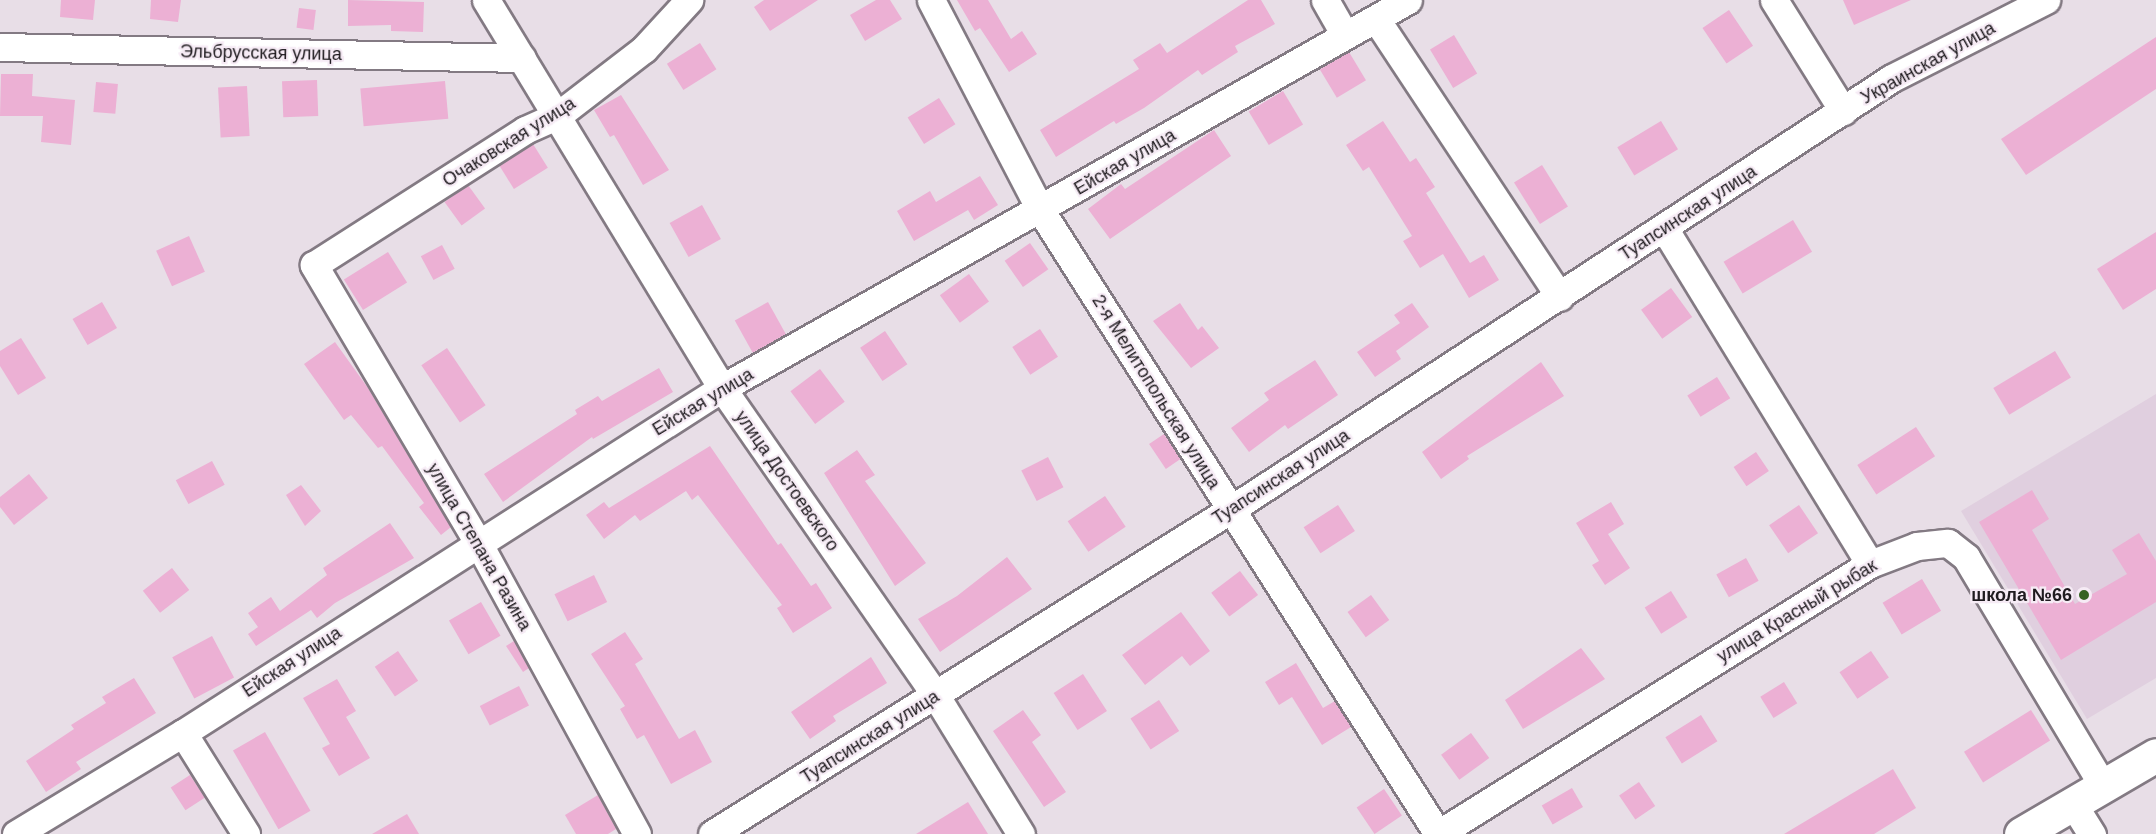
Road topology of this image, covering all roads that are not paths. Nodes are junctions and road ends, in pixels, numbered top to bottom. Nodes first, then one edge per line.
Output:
1 (486, 0) edge
2 (689, 0) edge
3 (931, 0) edge
4 (1325, 0) edge
5 (1408, 0) edge
6 (1774, 0) edge
7 (2046, 0) edge
8 (1376, 19) junction
9 (1345, 35) junction
10 (0, 47) edge
11 (522, 58) junction
12 (1843, 111) junction
13 (557, 116) junction
14 (1041, 211) junction
15 (1664, 228) junction
16 (314, 265) joint
17 (1560, 297) junction
18 (722, 388) junction
19 (1230, 510) junction
20 (477, 542) junction
21 (1870, 564) junction
22 (936, 696) junction
23 (183, 733) junction
24 (2156, 755) edge
25 (2103, 786) junction
26 (2073, 804) junction
27 (16, 834) edge
28 (246, 834) edge
29 (637, 834) edge
30 (712, 834) edge
31 (1021, 834) edge
32 (1438, 834) edge
33 (2021, 834) edge
34 (2091, 834) edge

1 - 11 street, улица Достоевского
2 - 13 street, Очаковская улица
3 - 14 street, 2-я Мелитопольская улица
4 - 9 street
5 - 8 street, Ейская улица
6 - 12 street
7 - 12 street, Украинская улица
8 - 9 street, Ейская улица
8 - 17 street
9 - 14 street, Ейская улица
10 - 11 street, Эльбрусская улица
11 - 13 street, улица Достоевского
12 - 15 street, Туапсинская улица
13 - 16 street, Очаковская улица
13 - 18 street, улица Достоевского
14 - 18 street, Ейская улица
14 - 19 street, 2-я Мелитопольская улица
15 - 17 street, Туапсинская улица
15 - 21 street
16 - 20 street, улица Степана Разина
17 - 19 street, Туапсинская улица
18 - 20 street, Ейская улица
18 - 22 street, улица Достоевского
19 - 22 street, Туапсинская улица
19 - 32 street, 2-я Мелитопольская улица
20 - 23 street, Ейская улица
20 - 29 street, улица Степана Разина
21 - 25 street, улица Красный рыбак
21 - 32 street, улица Красный рыбак
22 - 30 street, Туапсинская улица
22 - 31 street, улица Достоевского
23 - 27 street, Ейская улица
23 - 28 street
24 - 25 main road
25 - 26 main road
26 - 33 main road
26 - 34 street

